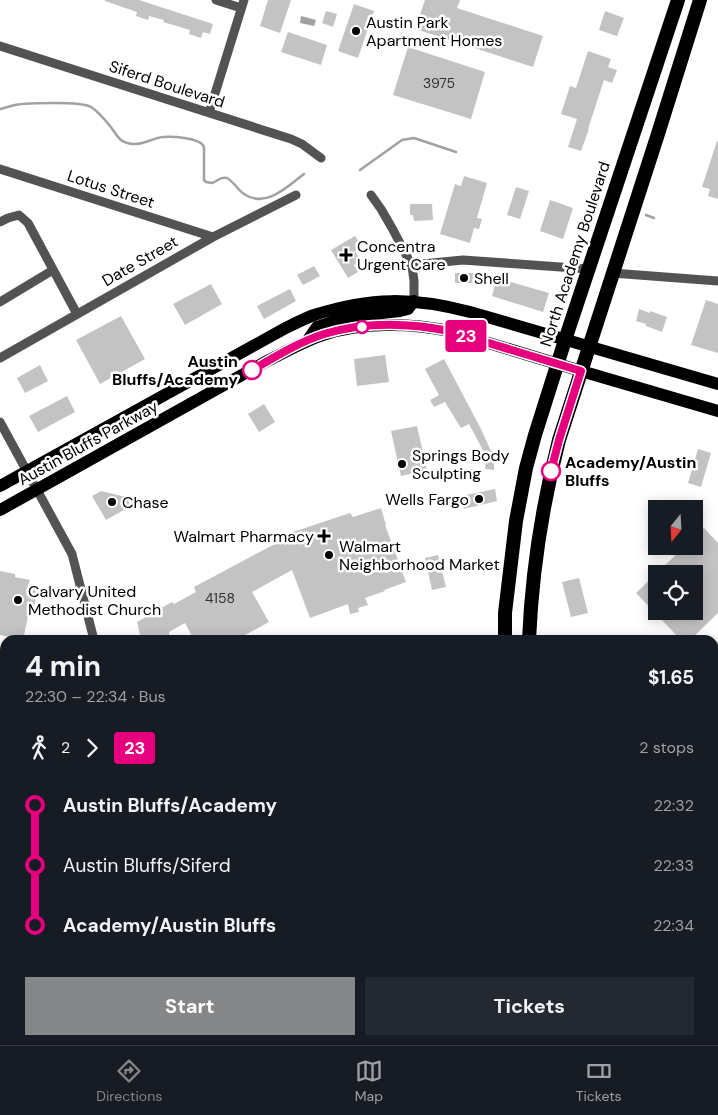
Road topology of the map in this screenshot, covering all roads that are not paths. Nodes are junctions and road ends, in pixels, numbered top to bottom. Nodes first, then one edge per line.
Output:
1 (216, 0) edge
2 (678, 0) edge
3 (700, 0) edge
4 (242, 4) edge
5 (0, 46) edge
6 (209, 113) junction
7 (321, 158) dead end
8 (0, 169) edge
9 (296, 195) dead end
10 (371, 195) dead end
11 (0, 222) edge
12 (212, 238) junction
13 (412, 266) junction
14 (588, 269) junction
15 (53, 270) junction
16 (612, 273) junction
17 (718, 281) edge
18 (414, 301) junction
19 (0, 302) edge
20 (77, 314) junction
21 (308, 340) junction
22 (565, 340) junction
23 (589, 346) junction
24 (0, 358) edge
25 (557, 364) junction
26 (581, 371) junction
27 (199, 376) junction
28 (718, 384) edge
29 (192, 404) junction
30 (718, 411) edge
31 (0, 422) edge
32 (27, 471) junction
33 (0, 486) edge
34 (37, 489) junction
35 (0, 510) edge
36 (93, 635) edge
37 (505, 635) edge
38 (529, 635) edge

1 - 4 street
2 - 14 highway, North Academy Boulevard
3 - 16 highway
4 - 6 street
5 - 6 street, Siferd Boulevard
6 - 7 street, Siferd Boulevard
8 - 12 street, Lotus Street
9 - 12 street, Date Street
10 - 13 street
11 - 15 street
12 - 20 street, Date Street
13 - 14 street
13 - 18 street
14 - 22 highway, North Academy Boulevard
15 - 19 street
15 - 20 street
16 - 17 street
16 - 23 highway
18 - 21 main road
18 - 22 main road, Austin Bluffs Parkway
18 - 27 main road, Austin Bluffs Parkway
20 - 24 street, Date Street
21 - 25 main road, Austin Bluffs Parkway
21 - 29 main road, Austin Bluffs Parkway
22 - 23 main road, Austin Bluffs Parkway
22 - 25 highway, North Academy Boulevard
23 - 26 highway
23 - 28 main road, Austin Bluffs Parkway
25 - 26 main road, Austin Bluffs Parkway
25 - 37 highway, North Academy Boulevard
26 - 30 main road, Austin Bluffs Parkway
26 - 38 highway
27 - 29 main road
27 - 32 main road, Austin Bluffs Parkway
29 - 34 main road, Austin Bluffs Parkway
31 - 32 street
32 - 33 main road, Austin Bluffs Parkway
32 - 34 street
34 - 35 main road, Austin Bluffs Parkway
34 - 36 street

